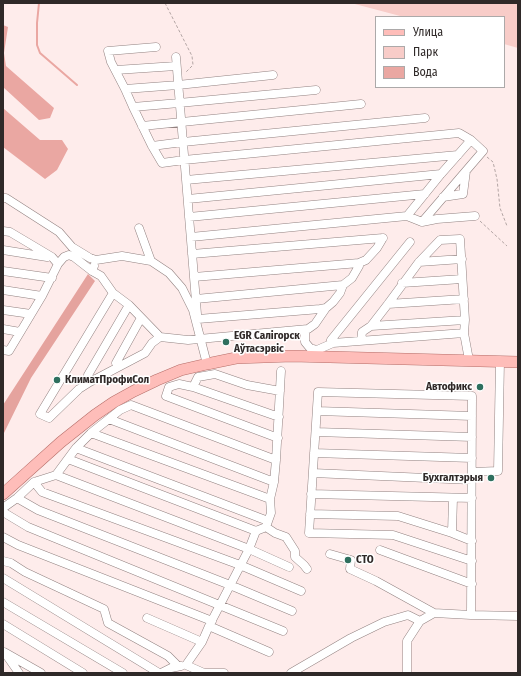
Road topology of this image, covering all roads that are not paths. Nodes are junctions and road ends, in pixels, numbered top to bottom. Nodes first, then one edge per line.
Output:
1 (156, 47) dead end
2 (176, 57) dead end
3 (176, 66) junction
4 (116, 70) junction
5 (273, 75) dead end
6 (178, 82) junction
7 (125, 89) junction
8 (316, 90) dead end
9 (180, 103) junction
10 (361, 104) dead end
11 (133, 107) junction
12 (425, 118) dead end
13 (181, 122) junction
14 (142, 126) junction
15 (471, 140) junction
16 (183, 142) junction
17 (152, 146) junction
18 (458, 155) junction
19 (184, 160) junction
20 (466, 171) junction
21 (441, 174) junction
22 (186, 180) junction
23 (425, 194) junction
24 (443, 197) junction
25 (3, 198) edge
26 (188, 199) junction
27 (408, 216) junction
28 (475, 216) road end
29 (189, 217) junction
30 (422, 222) junction
31 (139, 228) dead end
32 (3, 231) edge
33 (191, 237) junction
34 (410, 242) dead end
35 (3, 250) edge
36 (192, 254) junction
37 (52, 257) junction
38 (462, 259) junction
39 (96, 260) junction
40 (151, 261) junction
41 (419, 262) junction
42 (359, 263) junction
43 (58, 264) junction
44 (3, 271) edge
45 (92, 271) junction
46 (194, 277) junction
47 (52, 278) junction
48 (462, 279) junction
49 (402, 283) junction
50 (343, 285) junction
51 (3, 290) edge
52 (113, 293) junction
53 (42, 296) junction
54 (196, 299) junction
55 (464, 299) junction
56 (388, 304) junction
57 (129, 305) junction
58 (326, 308) junction
59 (3, 310) edge
60 (31, 314) junction
61 (141, 318) junction
62 (465, 320) junction
63 (198, 323) junction
64 (371, 326) junction
65 (3, 329) edge
66 (305, 330) junction
67 (20, 332) junction
68 (464, 333) junction
69 (160, 337) junction
70 (200, 339) junction
71 (361, 341) junction
72 (333, 343) junction
73 (3, 350) edge
74 (469, 360) junction
75 (500, 361) junction
76 (518, 362) edge
77 (116, 363) dead end
78 (207, 364) junction
79 (281, 370) dead end
80 (90, 382) junction
81 (193, 387) junction
82 (280, 391) junction
83 (317, 411) junction
84 (472, 416) junction
85 (279, 417) junction
86 (109, 419) junction
87 (316, 432) junction
88 (91, 433) junction
89 (472, 437) junction
90 (278, 438) junction
91 (76, 448) junction
92 (314, 452) junction
93 (472, 458) junction
94 (68, 459) junction
95 (276, 460) junction
96 (313, 473) junction
97 (56, 475) junction
98 (472, 476) junction
99 (34, 482) junction
100 (274, 482) junction
101 (3, 494) edge
102 (311, 494) junction
103 (17, 498) junction
104 (453, 498) junction
105 (472, 498) junction
106 (270, 500) junction
107 (3, 508) edge
108 (3, 512) edge
109 (310, 514) junction
110 (267, 524) junction
111 (256, 531) junction
112 (452, 533) junction
113 (3, 537) edge
114 (472, 541) junction
115 (249, 549) junction
116 (380, 550) dead end
117 (330, 554) dead end
118 (472, 561) junction
119 (3, 562) edge
120 (240, 565) junction
121 (290, 567) dead end
122 (307, 569) dead end
123 (3, 578) edge
124 (472, 584) junction
125 (230, 585) junction
126 (301, 591) dead end
127 (3, 602) edge
128 (220, 604) junction
129 (292, 611) dead end
130 (434, 612) junction
131 (472, 615) junction
132 (518, 616) edge
133 (147, 618) dead end
134 (420, 621) junction
135 (3, 624) edge
136 (210, 624) junction
137 (283, 631) dead end
138 (202, 642) junction
139 (4, 651) edge
140 (269, 652) dead end
141 (182, 666) junction
142 (20, 673) edge
143 (41, 673) edge
144 (83, 673) edge
145 (123, 673) edge
146 (160, 673) edge
147 (224, 673) edge
148 (291, 673) edge
149 (407, 673) edge

1 - 4 lane
2 - 3 lane
3 - 4 lane
3 - 6 lane
4 - 7 lane
5 - 6 lane
6 - 7 lane
6 - 9 lane
7 - 11 lane
8 - 9 lane
9 - 11 lane
9 - 13 lane
10 - 13 lane
11 - 14 lane
12 - 16 lane
13 - 14 lane
13 - 16 lane
14 - 17 lane
15 - 18 lane
15 - 19 lane
15 - 20 lane
16 - 17 lane
16 - 19 lane
17 - 19 lane
18 - 21 lane
18 - 22 lane
19 - 22 lane
20 - 24 lane
20 - 24 lane
21 - 23 lane
21 - 26 lane
22 - 26 lane
23 - 27 lane
23 - 29 lane
24 - 30 lane
25 - 39 lane
26 - 29 lane
27 - 30 lane
27 - 33 lane
28 - 30 lane
29 - 33 lane
31 - 40 lane
32 - 37 lane
33 - 36 lane
34 - 72 lane
35 - 37 lane
36 - 42 lane
36 - 46 lane
37 - 43 lane
38 - 41 lane
38 - 41 lane
38 - 48 lane
39 - 40 lane
39 - 45 lane
40 - 63 lane
41 - 49 lane
42 - 46 lane
42 - 50 lane
43 - 45 lane
43 - 47 lane
44 - 47 lane
45 - 52 lane
46 - 54 lane
47 - 53 lane
48 - 49 lane
48 - 55 lane
49 - 56 lane
50 - 54 lane
50 - 58 lane
51 - 53 lane
52 - 57 lane
52 - 80 lane
53 - 60 lane
54 - 63 lane
55 - 56 lane
55 - 62 lane
56 - 64 lane
57 - 61 lane
57 - 80 lane
58 - 63 lane
58 - 66 lane
59 - 60 lane
60 - 67 lane
61 - 69 lane
61 - 77 lane
62 - 64 lane
62 - 68 lane
63 - 70 lane
64 - 71 lane
65 - 67 lane
66 - 70 lane
66 - 72 lane
67 - 73 lane
68 - 71 lane
68 - 74 lane
69 - 70 lane
69 - 80 lane
70 - 78 lane
71 - 72 lane
74 - 75 main road
74 - 78 main road
75 - 76 main road
75 - 98 lane
78 - 101 main road
79 - 82 lane
81 - 82 lane
81 - 85 lane
81 - 90 lane
82 - 85 lane
83 - 84 lane
83 - 84 lane
83 - 87 lane
84 - 89 lane
85 - 90 lane
86 - 88 lane
86 - 95 lane
86 - 100 lane
87 - 89 lane
87 - 92 lane
88 - 91 lane
88 - 106 lane
89 - 93 lane
90 - 95 lane
91 - 94 lane
91 - 110 lane
92 - 93 lane
92 - 96 lane
93 - 98 lane
94 - 97 lane
94 - 111 lane
95 - 100 lane
96 - 98 lane
96 - 102 lane
97 - 99 lane
97 - 115 lane
98 - 105 lane
99 - 103 lane
99 - 120 lane
100 - 106 lane
102 - 104 lane
102 - 109 lane
103 - 107 lane
103 - 125 lane
104 - 105 lane
104 - 112 lane
105 - 114 lane
106 - 110 lane
108 - 128 lane
109 - 112 lane
109 - 118 lane
110 - 111 lane
110 - 122 lane
111 - 115 lane
112 - 114 lane
113 - 136 lane
114 - 118 lane
115 - 120 lane
115 - 121 lane
116 - 124 lane
117 - 130 lane
118 - 124 lane
119 - 141 lane
120 - 125 lane
120 - 126 lane
123 - 146 lane
124 - 131 lane
125 - 128 lane
125 - 129 lane
127 - 145 lane
128 - 136 lane
128 - 137 lane
130 - 131 lane
130 - 134 lane
131 - 132 lane
133 - 138 lane
134 - 148 lane
134 - 149 lane
135 - 144 lane
136 - 138 lane
136 - 140 lane
138 - 141 lane
139 - 142 lane
139 - 143 lane
141 - 146 lane
141 - 147 lane

